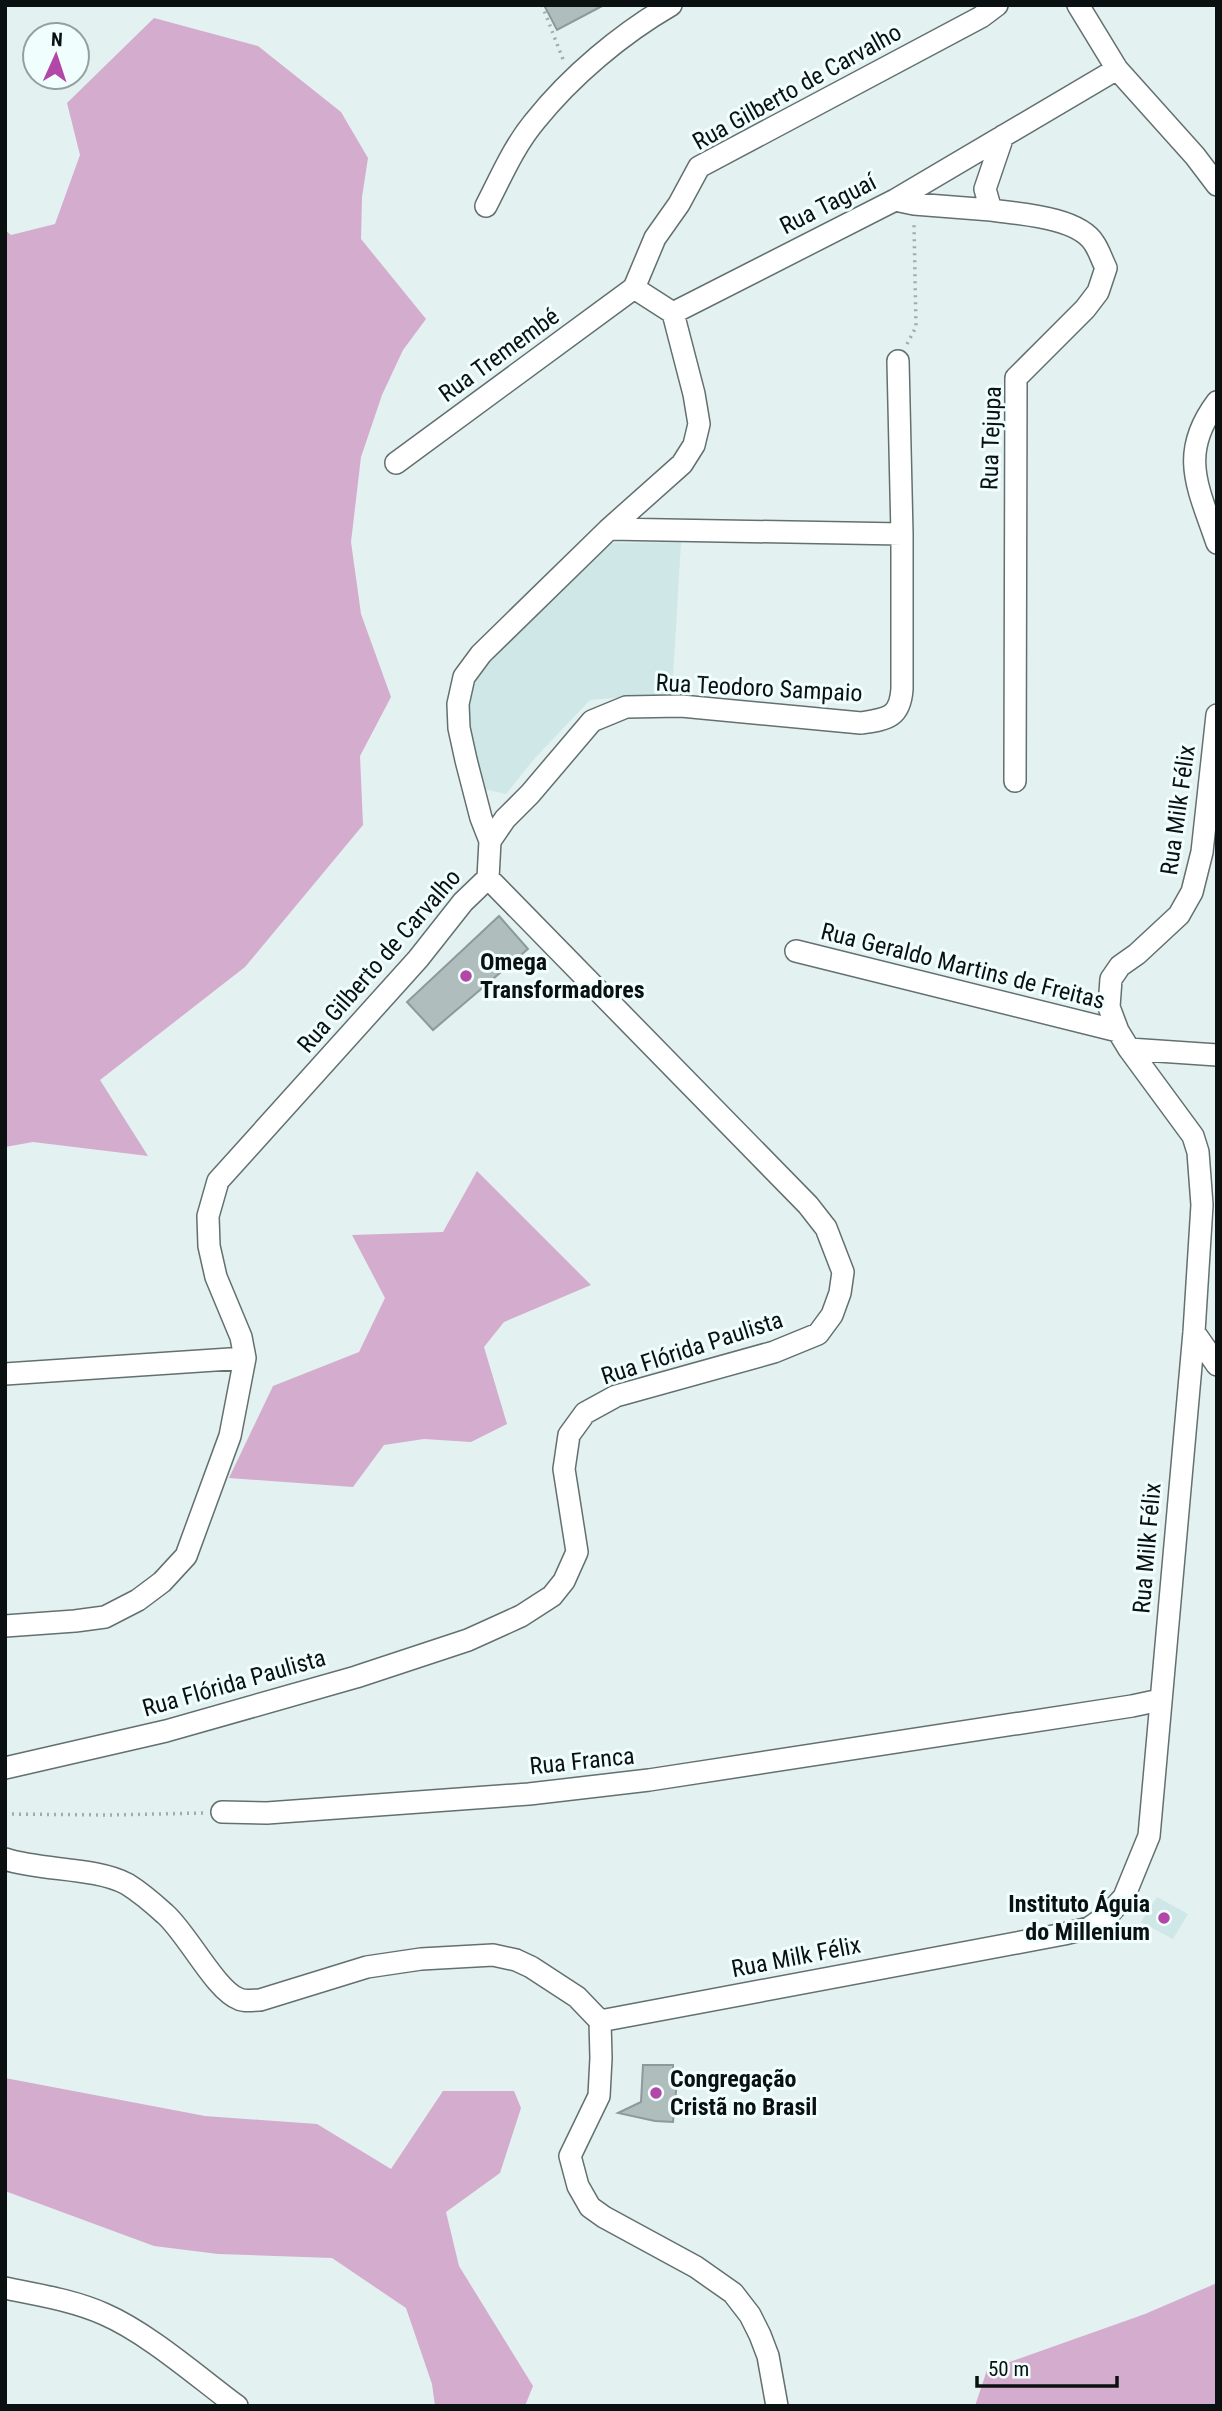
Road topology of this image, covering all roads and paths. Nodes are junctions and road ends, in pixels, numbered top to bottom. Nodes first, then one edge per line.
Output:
1 (542, 5) edge
2 (671, 5) edge
3 (1078, 5) edge
4 (987, 9) edge
5 (1116, 69) junction
6 (572, 82) junction
7 (1003, 136) junction
8 (1217, 184) edge
9 (904, 202) junction
10 (486, 205) dead end
11 (991, 210) junction
12 (634, 288) junction
13 (673, 313) junction
14 (898, 361) joint
15 (1217, 401) edge
16 (396, 463) dead end
17 (610, 529) junction
18 (902, 534) junction
19 (1217, 543) edge
20 (1217, 715) edge
21 (1015, 780) dead end
22 (490, 841) junction
23 (488, 878) junction
24 (796, 951) dead end
25 (1123, 1040) junction
26 (1217, 1055) edge
27 (1194, 1332) junction
28 (245, 1359) junction
29 (1217, 1365) edge
30 (5, 1374) edge
31 (5, 1626) edge
32 (1160, 1700) junction
33 (5, 1769) edge
34 (222, 1812) joint
35 (5, 1814) edge
36 (5, 1859) edge
37 (600, 2021) junction
38 (5, 2288) edge
39 (237, 2406) edge
40 (777, 2406) edge

1 - 6 path
2 - 6 street
3 - 5 street
4 - 12 street, Rua Gilberto de Carvalho
5 - 7 street
5 - 8 street
6 - 10 street
7 - 9 street, Rua Taguaí
7 - 11 street
9 - 11 street, Rua Tejupa
9 - 13 street, Rua Taguaí
9 - 14 path
11 - 21 street, Rua Tejupa
12 - 13 street
12 - 16 street, Rua Tremembé
13 - 17 street, Rua Gilberto de Carvalho
14 - 18 street, Rua Teodoro Sampaio
15 - 19 street
17 - 18 street
17 - 22 street, Rua Gilberto de Carvalho
18 - 22 street, Rua Teodoro Sampaio
20 - 25 street, Rua Milk Félix
22 - 23 street, Rua Gilberto de Carvalho
23 - 28 street, Rua Gilberto de Carvalho
23 - 33 street, Rua Flórida Paulista
24 - 25 street, Rua Geraldo Martins de Freitas
25 - 26 street, Rua Geraldo Martins de Freitas
25 - 27 street, Rua Milk Félix
27 - 29 street
27 - 32 street, Rua Milk Félix
28 - 30 street
28 - 31 street, Rua Gilberto de Carvalho
32 - 34 street, Rua Franca
32 - 37 street, Rua Milk Félix
34 - 35 path
36 - 37 street
37 - 40 street
38 - 39 street

